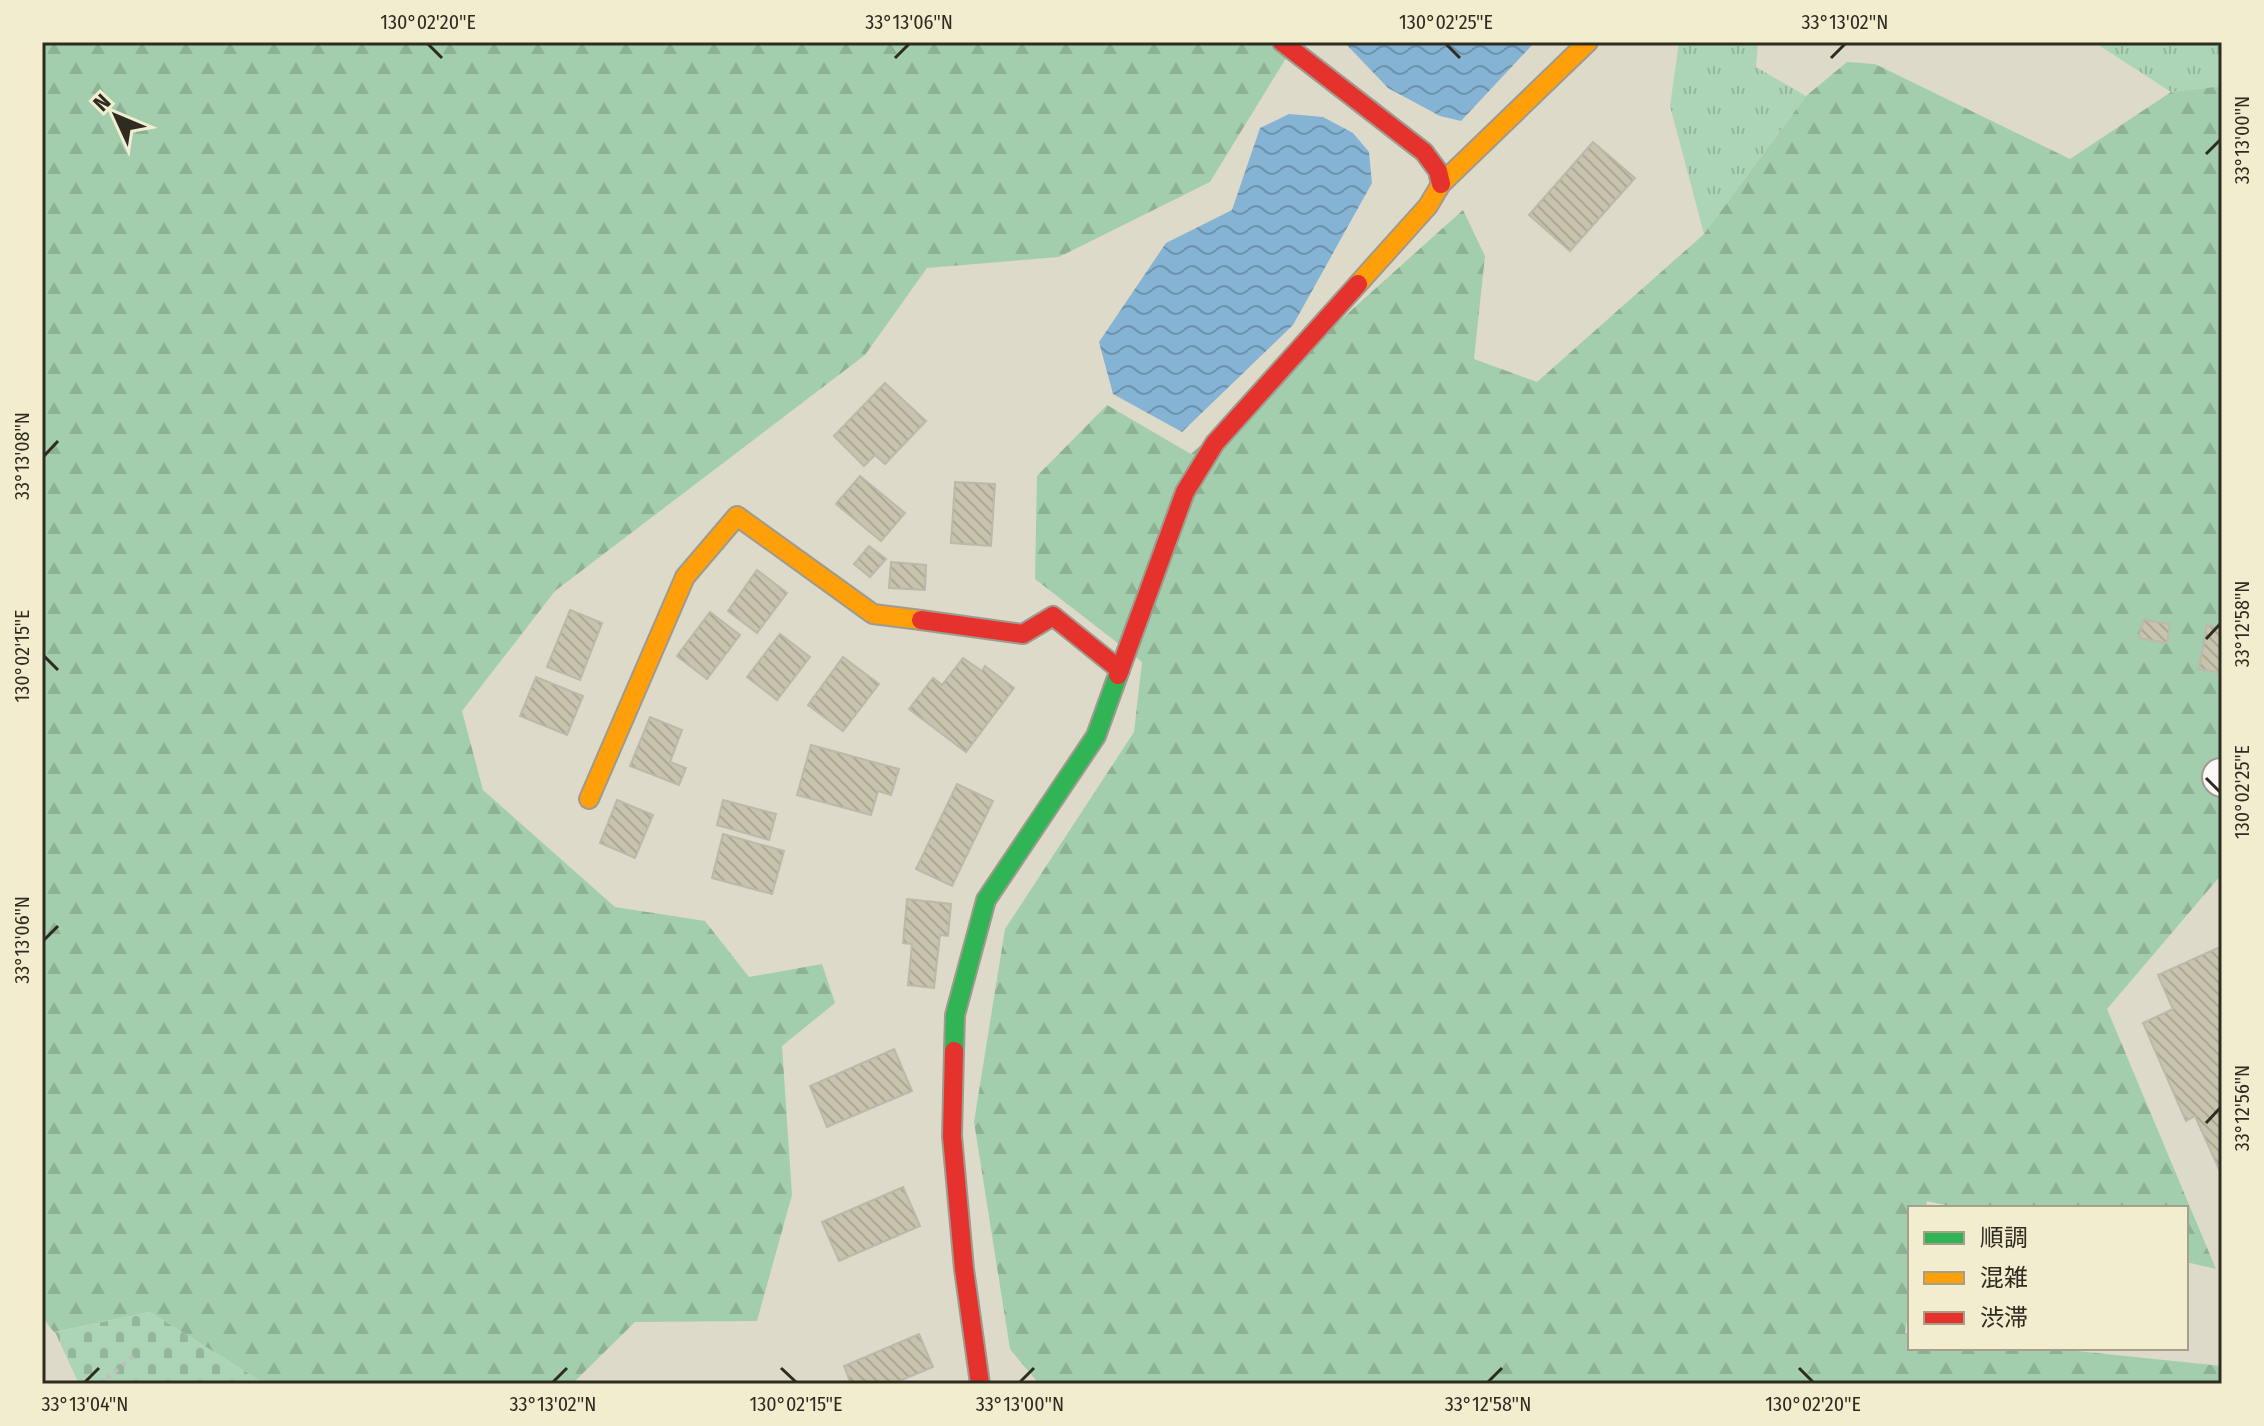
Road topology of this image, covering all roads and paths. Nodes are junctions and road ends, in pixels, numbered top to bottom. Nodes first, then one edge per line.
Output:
1 (1282, 42) edge
2 (1588, 42) edge
3 (1441, 184) junction
4 (1120, 670) junction
5 (589, 799) dead end
6 (135, 1355) dead end
7 (99, 1384) edge
8 (980, 1384) edge

1 - 3 street
2 - 3 street
3 - 4 street
4 - 5 street
4 - 8 street
6 - 7 path

